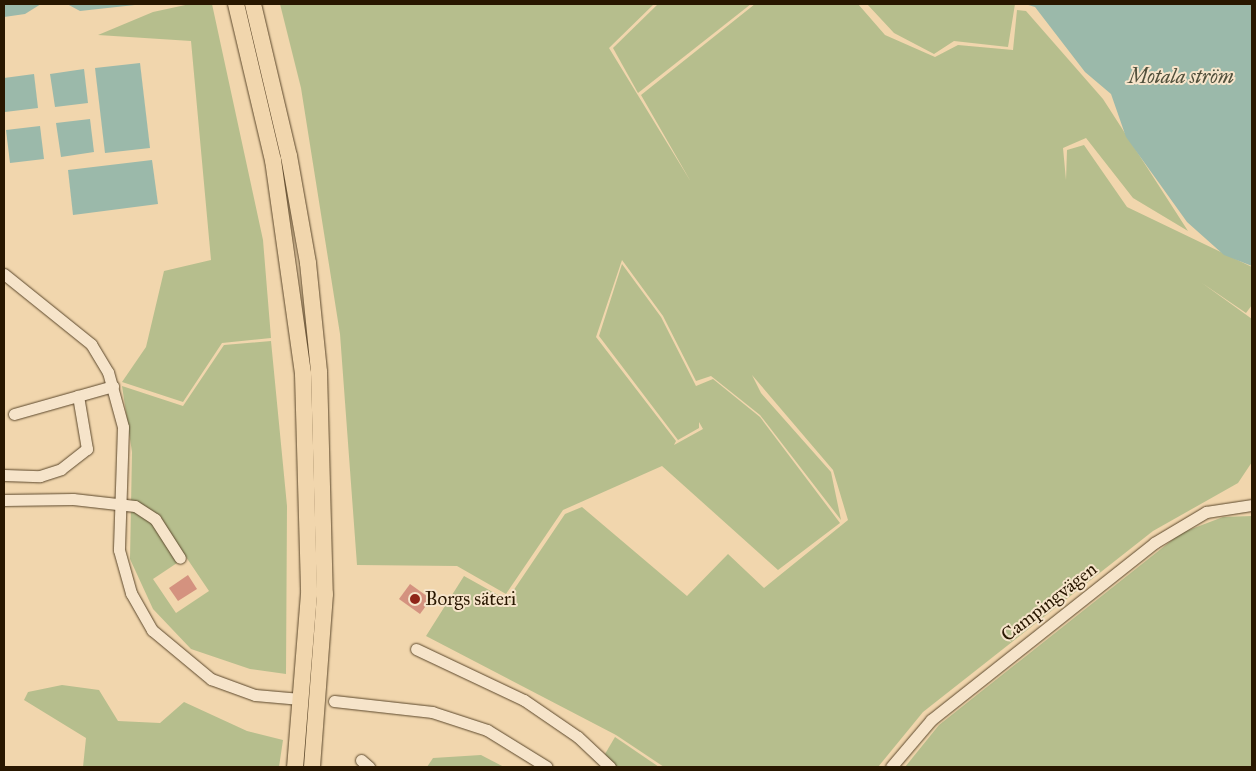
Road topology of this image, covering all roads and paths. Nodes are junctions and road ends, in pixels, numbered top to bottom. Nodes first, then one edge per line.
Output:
1 (242, 4) edge
2 (4, 274) edge
3 (113, 386) junction
4 (78, 396) junction
5 (14, 414) dead end
6 (4, 475) edge
7 (4, 500) edge
8 (121, 504) junction
9 (1252, 505) edge
10 (180, 558) dead end
11 (416, 649) dead end
12 (292, 698) dead end
13 (334, 701) dead end
14 (295, 767) edge
15 (312, 767) edge
16 (547, 767) edge
17 (610, 767) edge
18 (891, 767) edge

1 - 14 highway
1 - 15 highway
2 - 3 street
3 - 4 street
3 - 8 street
4 - 5 street
4 - 6 street
7 - 8 street
8 - 10 street
8 - 12 street
9 - 18 street, Campingvägen
11 - 17 street
13 - 16 street

